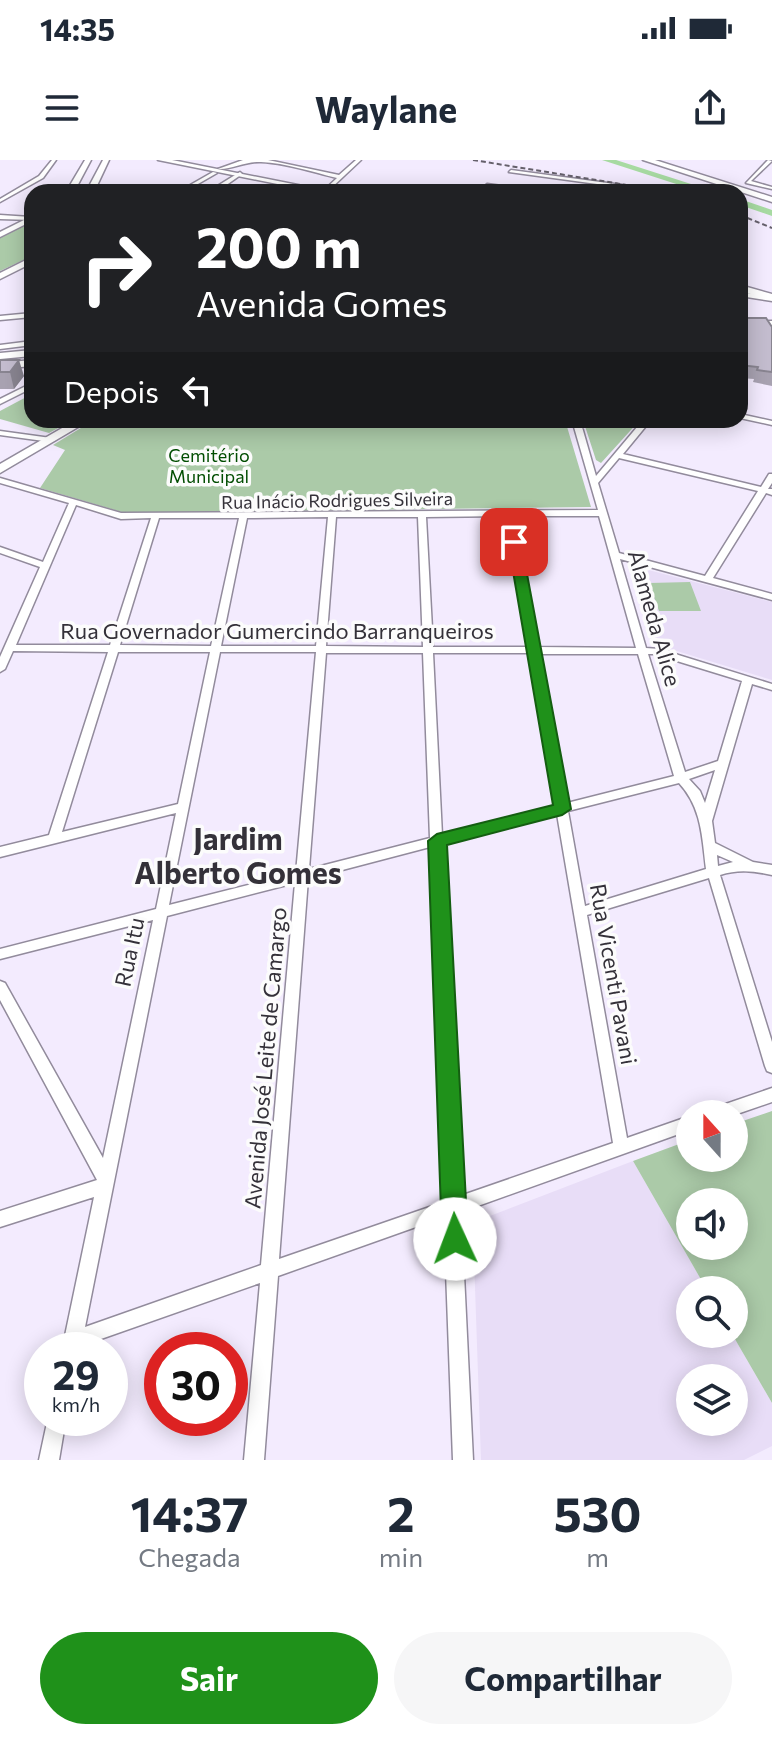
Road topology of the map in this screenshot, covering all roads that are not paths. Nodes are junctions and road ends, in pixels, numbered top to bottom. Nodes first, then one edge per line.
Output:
1 (54, 160) edge
2 (88, 160) edge
3 (106, 160) edge
4 (161, 160) edge
5 (263, 160) edge
6 (359, 160) edge
7 (639, 160) edge
8 (647, 160) edge
9 (224, 161) edge
10 (244, 161) edge
11 (769, 161) edge
12 (218, 171) junction
13 (511, 171) dead end
14 (758, 172) junction
15 (240, 173) junction
16 (772, 174) edge
17 (341, 177) junction
18 (553, 177) junction
19 (29, 184) edge
20 (74, 184) edge
21 (94, 184) edge
22 (194, 184) edge
23 (224, 184) edge
24 (290, 184) edge
25 (334, 184) edge
26 (544, 184) edge
27 (597, 184) edge
28 (714, 184) edge
29 (718, 184) edge
30 (24, 187) edge
31 (772, 188) edge
32 (748, 194) edge
33 (748, 195) edge
34 (0, 201) edge
35 (772, 202) edge
36 (0, 217) edge
37 (24, 218) edge
38 (24, 223) edge
39 (0, 235) edge
40 (24, 264) edge
41 (0, 276) edge
42 (748, 293) edge
43 (772, 298) edge
44 (24, 316) edge
45 (0, 318) edge
46 (772, 322) edge
47 (748, 323) edge
48 (24, 344) edge
49 (0, 347) edge
50 (24, 359) edge
51 (0, 361) edge
52 (24, 389) edge
53 (0, 402) edge
54 (748, 418) edge
55 (772, 423) edge
56 (71, 428) edge
57 (579, 428) edge
58 (640, 428) edge
59 (0, 433) edge
60 (51, 440) junction
61 (616, 455) junction
62 (0, 469) edge
63 (772, 476) edge
64 (0, 480) edge
65 (595, 482) junction
66 (768, 491) edge
67 (73, 503) junction
68 (604, 513) junction
69 (510, 514) junction
70 (422, 515) junction
71 (332, 516) junction
72 (243, 517) junction
73 (155, 518) junction
74 (0, 550) edge
75 (615, 555) junction
76 (46, 566) junction
77 (707, 580) junction
78 (772, 597) edge
79 (9, 648) junction
80 (113, 649) junction
81 (214, 650) junction
82 (321, 650) junction
83 (427, 650) junction
84 (532, 651) junction
85 (642, 651) junction
86 (0, 669) edge
87 (748, 680) junction
88 (772, 687) edge
89 (722, 768) junction
90 (681, 778) junction
91 (182, 807) junction
92 (562, 809) junction
93 (706, 821) junction
94 (54, 838) junction
95 (437, 841) junction
96 (710, 846) junction
97 (0, 852) edge
98 (751, 866) junction
99 (772, 870) edge
100 (713, 872) junction
101 (303, 875) junction
102 (162, 912) junction
103 (581, 912) junction
104 (0, 954) edge
105 (0, 987) edge
106 (772, 1066) edge
107 (772, 1095) edge
108 (748, 1103) edge
109 (676, 1128) edge
110 (621, 1146) junction
111 (104, 1182) junction
112 (454, 1208) junction
113 (0, 1219) edge
114 (270, 1272) junction
115 (75, 1332) edge
116 (107, 1332) edge
117 (54, 1436) edge
118 (49, 1460) edge
119 (254, 1460) edge
120 (463, 1460) edge

1 - 19 street
2 - 20 street
3 - 21 street
4 - 12 street
5 - 10 street
5 - 17 street
6 - 17 street
7 - 28 main road
8 - 29 main road
9 - 10 street
10 - 12 street
11 - 14 street
12 - 15 street
12 - 22 street
13 - 18 street
14 - 16 street
14 - 31 street
15 - 23 street
15 - 24 street
17 - 25 street
18 - 26 street
18 - 27 street
30 - 34 street
32 - 35 main road
33 - 35 main road
36 - 37 street
38 - 39 street
40 - 41 street
42 - 43 street
44 - 45 street
46 - 47 main road
48 - 49 street
50 - 51 main road
52 - 53 street
54 - 55 street
56 - 60 street
57 - 65 street, Alameda Alice
58 - 61 street
59 - 60 street
60 - 62 street
61 - 65 street
61 - 66 street
63 - 66 street
64 - 67 street, Rua Inácio Rodrigues Silveira
65 - 68 street, Alameda Alice
66 - 77 street
67 - 73 street, Rua Inácio Rodrigues Silveira
67 - 76 street
68 - 69 street, Rua Inácio Rodrigues Silveira
68 - 75 street, Alameda Alice
69 - 70 street, Rua Inácio Rodrigues Silveira
69 - 84 street, Rua Vicenti Pavani
70 - 71 street, Rua Inácio Rodrigues Silveira
70 - 83 street
71 - 72 street, Rua Inácio Rodrigues Silveira
71 - 82 street, Avenida José Leite de Camargo
72 - 73 street, Rua Inácio Rodrigues Silveira
72 - 81 street, Rua Itu
73 - 80 street
74 - 76 street
75 - 77 street
75 - 85 street, Alameda Alice
76 - 79 street
77 - 78 street
79 - 80 street, Rua Governador Gumercindo Barranqueiros
79 - 86 street
80 - 81 street, Rua Governador Gumercindo Barranqueiros
80 - 94 street
81 - 82 street, Rua Governador Gumercindo Barranqueiros
81 - 91 street, Rua Itu
82 - 83 street, Rua Governador Gumercindo Barranqueiros
82 - 101 street, Avenida José Leite de Camargo
83 - 84 street, Rua Governador Gumercindo Barranqueiros
83 - 95 street
84 - 85 street, Rua Governador Gumercindo Barranqueiros
84 - 92 street, Rua Vicenti Pavani
85 - 87 street, Rua Governador Gumercindo Barranqueiros
85 - 90 street, Alameda Alice
87 - 88 street, Rua Governador Gumercindo Barranqueiros
87 - 89 street
89 - 90 street
89 - 93 street
90 - 92 street
90 - 93 street, Alameda Alice
91 - 94 street
91 - 102 street, Rua Itu
92 - 95 street
92 - 103 street, Rua Vicenti Pavani
93 - 96 street
94 - 97 street
95 - 101 street
95 - 112 street
96 - 98 street
96 - 100 street
98 - 99 street
98 - 100 street
100 - 103 street
100 - 106 street
101 - 102 street
101 - 114 street, Avenida José Leite de Camargo
102 - 104 street
102 - 111 street, Rua Itu
103 - 110 street, Rua Vicenti Pavani
105 - 111 street
107 - 108 street
109 - 110 street
110 - 112 street
111 - 113 street
111 - 115 street, Rua Itu
112 - 114 street
112 - 120 street
114 - 116 street
114 - 119 street, Avenida José Leite de Camargo
117 - 118 street

